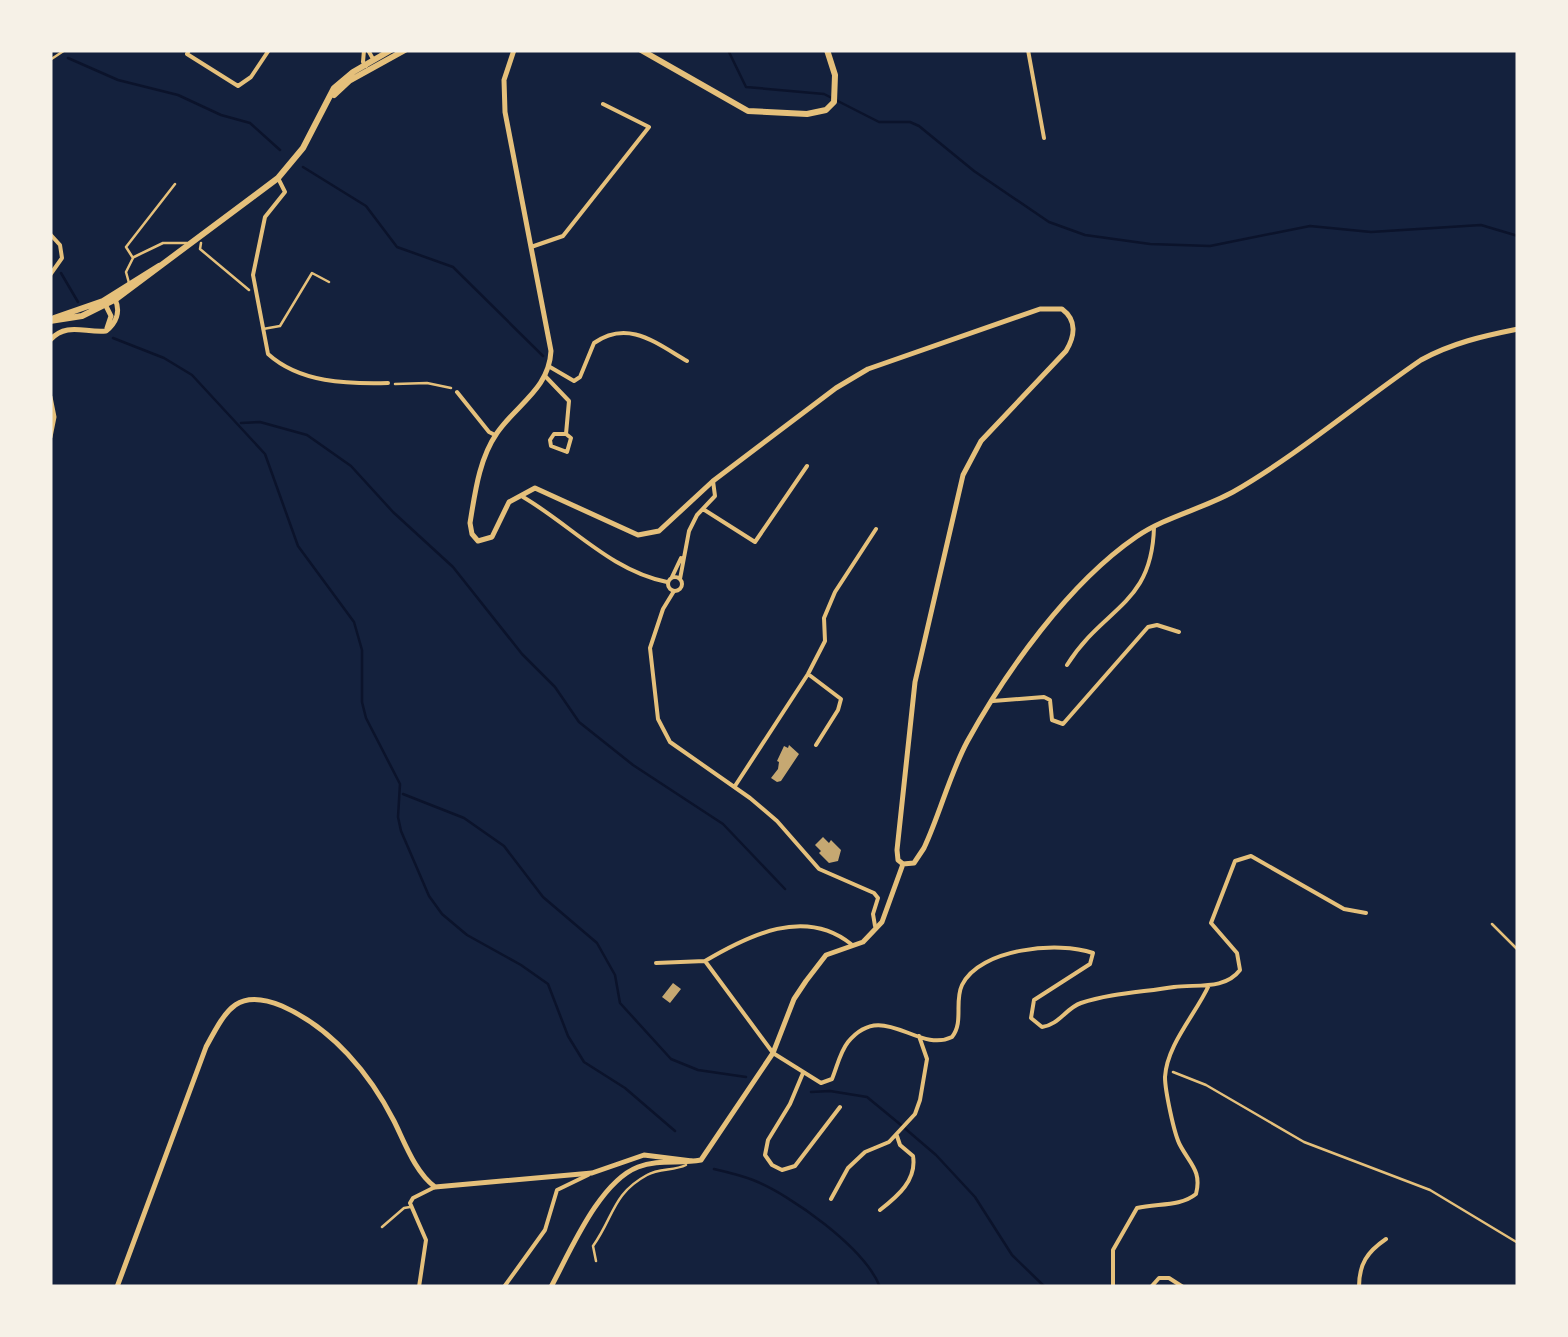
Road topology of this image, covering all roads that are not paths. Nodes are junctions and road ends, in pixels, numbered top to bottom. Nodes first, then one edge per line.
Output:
1 (65, 50) edge
2 (189, 50) edge
3 (269, 50) edge
4 (366, 50) edge
5 (391, 50) edge
6 (405, 50) edge
7 (514, 50) edge
8 (641, 50) edge
9 (827, 50) edge
10 (1028, 50) edge
11 (50, 60) edge
12 (369, 64) junction
13 (603, 104) dead end
14 (1044, 138) dead end
15 (278, 178) junction
16 (175, 184) dead end
17 (50, 234) edge
18 (193, 242) junction
19 (531, 247) junction
20 (133, 258) junction
21 (50, 275) edge
22 (329, 282) dead end
23 (131, 286) junction
24 (109, 300) junction
25 (50, 320) edge
26 (1518, 328) edge
27 (262, 329) junction
28 (106, 330) junction
29 (50, 340) edge
30 (687, 361) dead end
31 (550, 366) junction
32 (546, 377) junction
33 (388, 383) road end
34 (457, 392) road end
35 (50, 396) edge
36 (566, 434) junction
37 (496, 435) junction
38 (50, 438) edge
39 (807, 466) dead end
40 (710, 484) junction
41 (519, 494) junction
42 (703, 508) junction
43 (1154, 527) junction
44 (876, 529) dead end
45 (684, 554) junction
46 (680, 580) junction
47 (670, 585) junction
48 (1179, 632) dead end
49 (1067, 665) dead end
50 (808, 674) junction
51 (992, 701) junction
52 (816, 744) dead end
53 (735, 786) junction
54 (902, 864) junction
55 (1366, 913) dead end
56 (876, 931) junction
57 (852, 946) junction
58 (705, 961) junction
59 (656, 963) dead end
60 (1209, 986) junction
61 (919, 1036) junction
62 (773, 1053) junction
63 (803, 1074) junction
64 (840, 1107) dead end
65 (899, 1134) junction
66 (692, 1161) junction
67 (592, 1173) junction
68 (435, 1187) junction
69 (832, 1199) dead end
70 (410, 1207) junction
71 (880, 1210) dead end
72 (382, 1227) dead end
73 (1386, 1239) dead end
74 (596, 1261) dead end
75 (117, 1287) edge
76 (420, 1287) edge
77 (504, 1287) edge
78 (550, 1287) edge
79 (1113, 1287) edge
80 (1151, 1287) edge
81 (1183, 1287) edge
82 (1359, 1287) edge

1 - 11 lane
2 - 3 street
4 - 12 street
4 - 12 street
5 - 12 main road
6 - 12 main road
7 - 19 street
8 - 9 main road
10 - 14 street
12 - 15 main road
13 - 19 street
15 - 18 main road
15 - 27 street
16 - 20 lane
17 - 21 street
18 - 20 lane
18 - 23 main road
19 - 31 street
20 - 23 lane
22 - 27 lane
23 - 24 main road
24 - 25 main road
24 - 28 street
24 - 28 street
26 - 43 street
27 - 33 street
28 - 29 street
30 - 31 street
31 - 32 street
32 - 36 street
32 - 37 street
34 - 37 street
35 - 38 street
36 - 36 street
37 - 41 street
39 - 42 street
40 - 41 street
40 - 42 street
40 - 54 street
41 - 47 street
42 - 45 street
43 - 49 street
43 - 51 street
44 - 50 street
45 - 46 street
45 - 47 street
46 - 47 street
46 - 47 street
47 - 53 street
48 - 51 street
50 - 52 street
50 - 53 street
51 - 54 street
53 - 56 street
54 - 56 street
55 - 60 street
56 - 57 street
57 - 58 street
57 - 62 street
58 - 59 street
58 - 62 street
60 - 61 street
60 - 79 street
61 - 63 street
61 - 65 street
62 - 63 street
62 - 66 street
63 - 64 street
65 - 69 street
65 - 71 street
66 - 67 street
66 - 74 lane
66 - 78 street
67 - 68 street
67 - 77 street
68 - 70 street
68 - 75 street
70 - 72 lane
70 - 76 street
73 - 82 street
80 - 81 street

